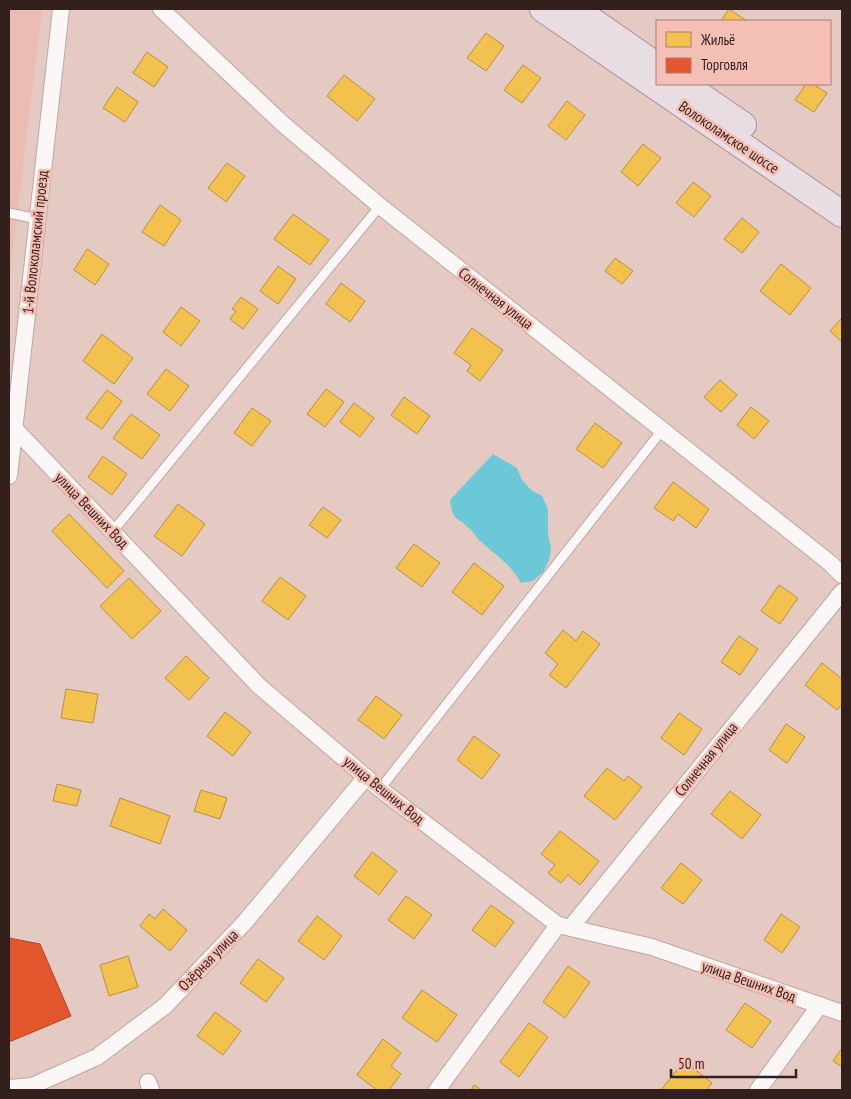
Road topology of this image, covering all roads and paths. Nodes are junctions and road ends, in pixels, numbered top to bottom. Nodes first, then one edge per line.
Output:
1 (61, 9) edge
2 (161, 9) edge
3 (543, 9) edge
4 (575, 9) edge
5 (656, 65) edge
6 (684, 85) edge
7 (842, 193) edge
8 (380, 206) junction
9 (9, 213) edge
10 (842, 214) edge
11 (38, 219) junction
12 (14, 428) junction
13 (663, 429) junction
14 (10, 447) edge
15 (9, 476) edge
16 (113, 531) junction
17 (842, 575) edge
18 (842, 592) edge
19 (366, 777) junction
20 (380, 789) junction
21 (564, 926) junction
22 (820, 1005) junction
23 (842, 1013) edge
24 (9, 1088) edge
25 (436, 1090) edge
26 (758, 1090) edge

1 - 11 street, 1-й Волоколамский проезд
2 - 8 street, Солнечная улица
3 - 10 main road, Волоколамское шоссе
4 - 5 main road
6 - 7 main road, Волоколамское шоссе
8 - 13 street, Солнечная улица
8 - 16 lane
9 - 11 lane
11 - 12 street, 1-й Волоколамский проезд
12 - 14 street, 1-й Волоколамский проезд
12 - 16 street, улица Вешних Вод
13 - 17 street, Солнечная улица
13 - 20 lane
14 - 15 street, 1-й Волоколамский проезд
16 - 19 street, улица Вешних Вод
18 - 21 street, Солнечная улица
19 - 20 street, улица Вешних Вод
19 - 24 street, Озёрная улица
20 - 21 street, улица Вешних Вод
21 - 22 street, улица Вешних Вод
21 - 25 street, Солнечная улица
22 - 23 street, улица Вешних Вод
22 - 26 street

